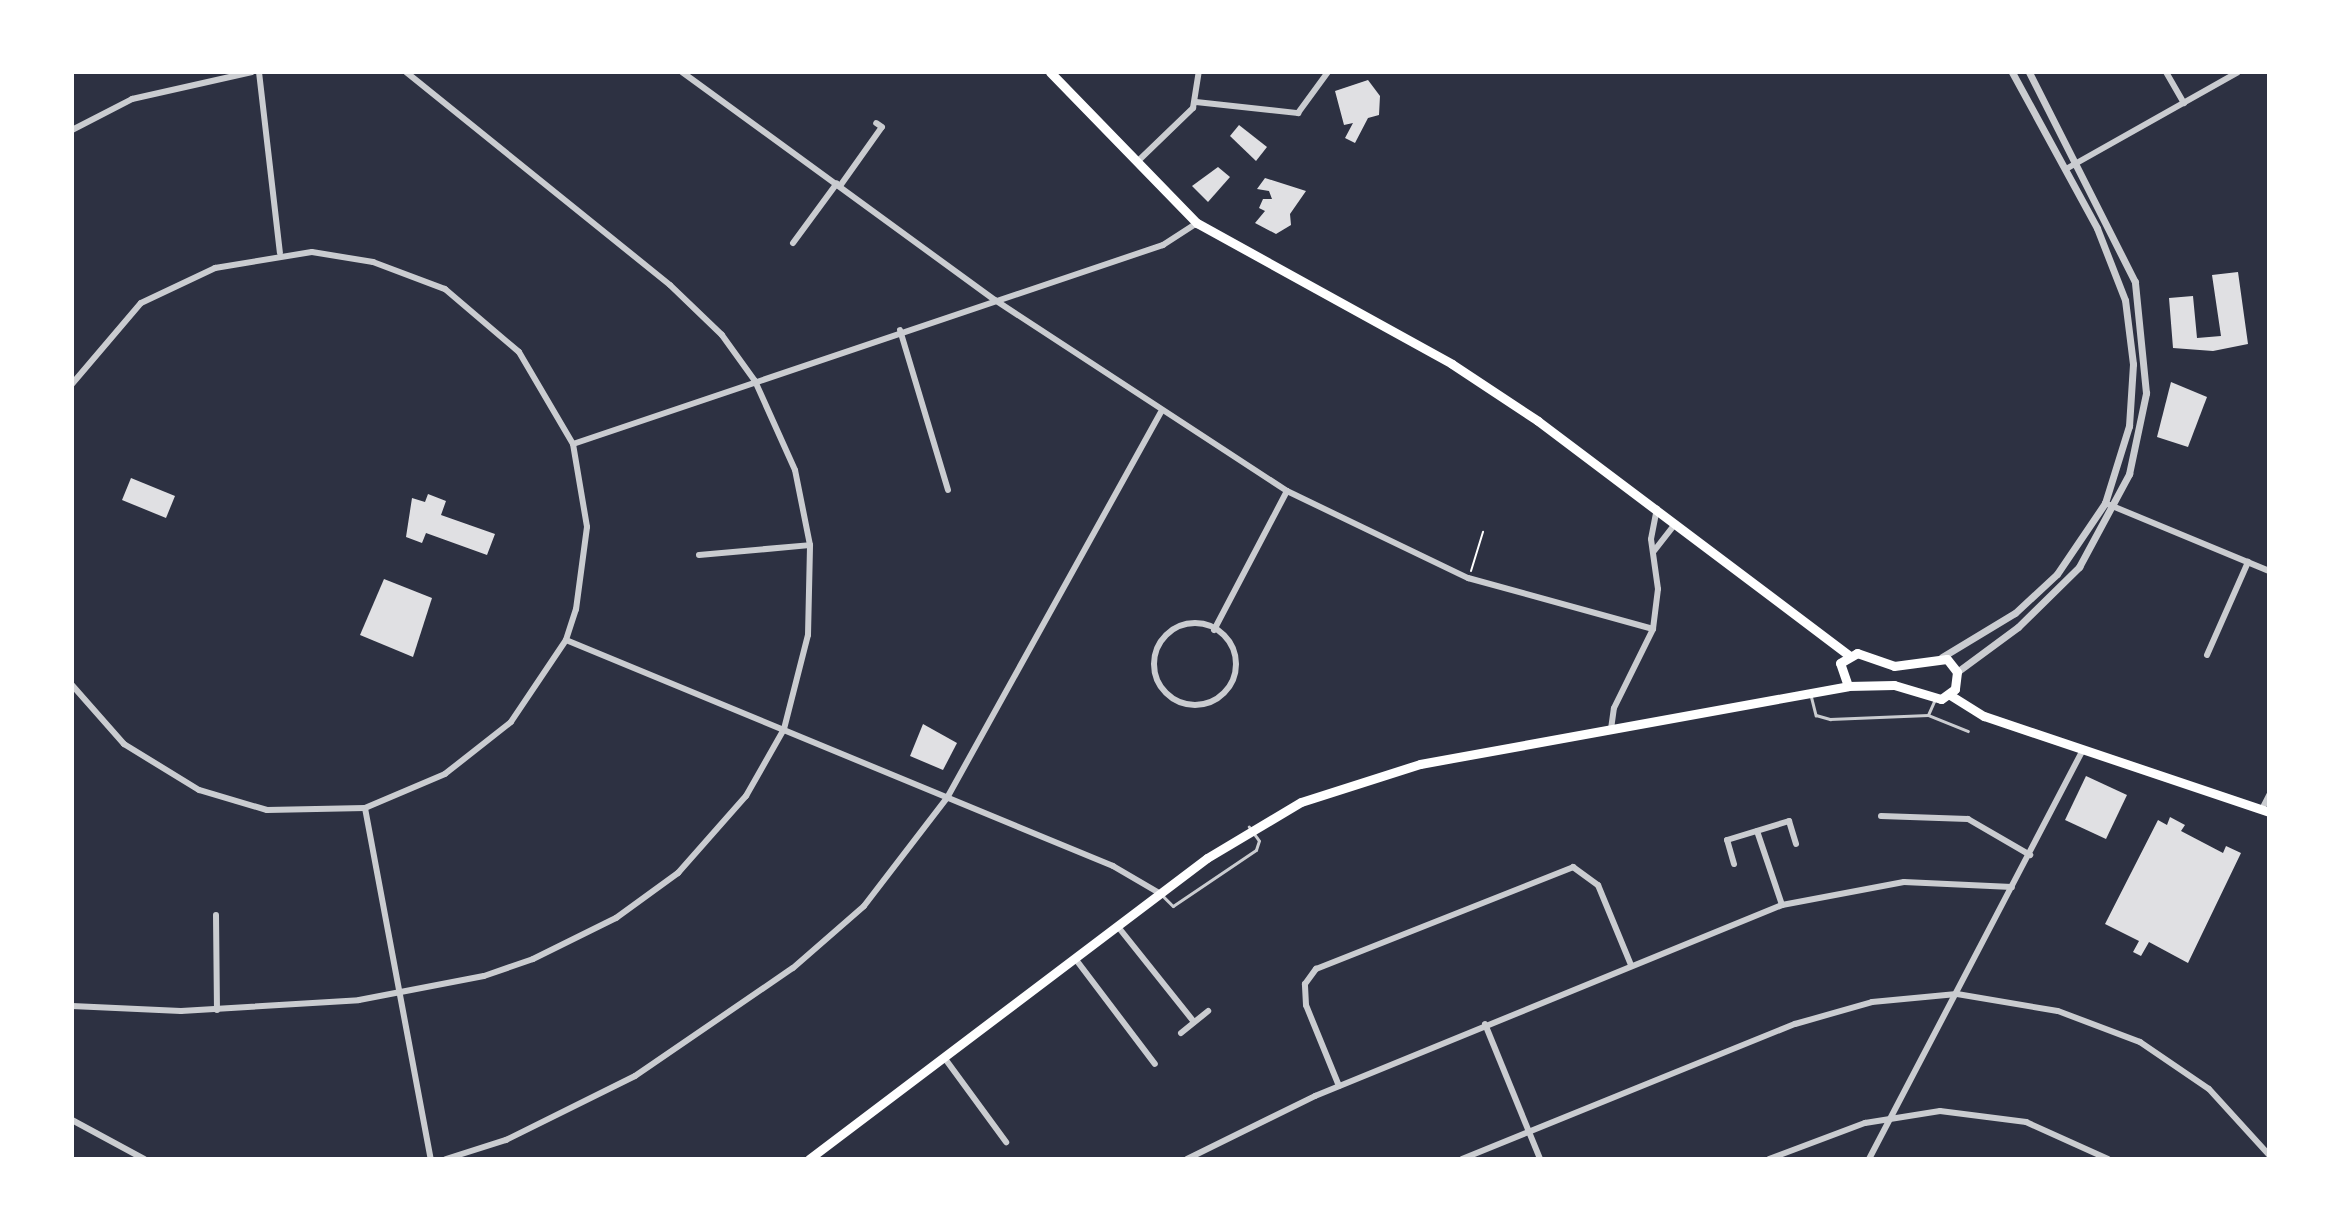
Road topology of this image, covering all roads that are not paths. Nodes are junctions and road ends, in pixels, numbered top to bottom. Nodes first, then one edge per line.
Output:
1 (252, 72) edge
2 (259, 72) edge
3 (406, 72) edge
4 (682, 72) edge
5 (1050, 72) edge
6 (1199, 72) edge
7 (1328, 72) edge
8 (2012, 72) edge
9 (2029, 72) edge
10 (2166, 72) edge
11 (2238, 72) edge
12 (1196, 102) junction
13 (2184, 103) junction
14 (876, 123) dead end
15 (72, 130) edge
16 (1138, 162) junction
17 (2078, 162) junction
18 (2066, 169) junction
19 (839, 184) junction
20 (1197, 223) junction
21 (793, 243) dead end
22 (281, 253) junction
23 (995, 300) junction
24 (900, 330) junction
25 (755, 381) junction
26 (72, 384) edge
27 (1161, 412) junction
28 (573, 444) junction
29 (948, 490) dead end
30 (1287, 491) junction
31 (2105, 502) junction
32 (2114, 507) junction
33 (1657, 509) junction
34 (1675, 524) junction
35 (810, 545) junction
36 (1654, 551) junction
37 (699, 555) dead end
38 (2248, 562) junction
39 (2269, 571) edge
40 (1653, 629) junction
41 (1214, 630) junction
42 (565, 640) junction
43 (2207, 654) dead end
44 (1849, 655) junction
45 (1942, 657) junction
46 (1957, 672) junction
47 (72, 685) edge
48 (1848, 686) junction
49 (1811, 693) junction
50 (1950, 695) junction
51 (1935, 699) junction
52 (1928, 715) junction
53 (783, 729) junction
54 (1611, 729) junction
55 (1968, 731) dead end
56 (2083, 749) junction
57 (2269, 795) edge
58 (947, 797) junction
59 (365, 808) junction
60 (2266, 811) edge
61 (1881, 816) dead end
62 (1250, 827) junction
63 (1758, 831) junction
64 (1796, 844) dead end
65 (2030, 855) junction
66 (1734, 864) dead end
67 (2012, 887) junction
68 (1161, 894) junction
69 (1782, 905) junction
70 (216, 915) dead end
71 (1119, 928) junction
72 (1077, 961) junction
73 (1631, 965) junction
74 (400, 994) junction
75 (1956, 994) junction
76 (72, 1006) edge
77 (217, 1010) junction
78 (1208, 1011) dead end
79 (1195, 1022) junction
80 (1485, 1024) junction
81 (1181, 1033) dead end
82 (946, 1060) junction
83 (1155, 1064) dead end
84 (1339, 1086) junction
85 (1892, 1116) junction
86 (72, 1120) edge
87 (1529, 1133) junction
88 (1006, 1142) dead end
89 (2269, 1155) edge
90 (144, 1159) edge
91 (431, 1159) edge
92 (446, 1159) edge
93 (809, 1159) edge
94 (1187, 1159) edge
95 (1462, 1159) edge
96 (1540, 1159) edge
97 (1769, 1159) edge
98 (1869, 1159) edge
99 (2108, 1159) edge

1 - 15 street
2 - 22 street
3 - 25 street
4 - 19 street
5 - 16 main road
6 - 12 street
7 - 12 street
8 - 18 street
9 - 17 street
10 - 13 street
11 - 13 street
12 - 16 street
13 - 17 street
14 - 19 street
16 - 20 main road
17 - 18 street
17 - 32 street
18 - 31 street
19 - 21 street
19 - 23 street
20 - 23 street
20 - 33 main road
22 - 26 street
22 - 28 street
23 - 24 street
23 - 27 street
24 - 25 street
24 - 29 street
25 - 28 street
25 - 35 street
27 - 30 street
27 - 58 street
28 - 42 street
30 - 40 street
30 - 41 street
31 - 32 street
31 - 45 street
32 - 38 street
32 - 46 street
33 - 34 main road
33 - 36 street
34 - 36 street
34 - 44 main road
35 - 37 street
35 - 53 street
36 - 40 street
38 - 39 street
38 - 43 street
40 - 54 street
41 - 41 street
42 - 53 street
42 - 59 street
44 - 45 main road
44 - 48 main road
45 - 46 main road
46 - 50 main road
47 - 59 street
48 - 49 main road
48 - 51 main road
49 - 52 lane
49 - 54 main road
50 - 51 main road
50 - 56 main road
51 - 52 lane
52 - 55 lane
53 - 58 street
53 - 74 street
54 - 62 main road
56 - 60 main road
56 - 65 street
57 - 60 street
58 - 68 street
58 - 92 street
59 - 74 street
61 - 65 street
62 - 68 main road
62 - 68 lane
63 - 64 street
63 - 66 street
63 - 69 street
65 - 67 street
67 - 69 street
67 - 75 street
68 - 71 main road
69 - 73 street
70 - 77 street
71 - 72 main road
71 - 79 street
72 - 82 main road
72 - 83 street
73 - 80 street
73 - 84 street
74 - 77 street
74 - 91 street
75 - 85 street
75 - 87 street
75 - 89 street
76 - 77 street
78 - 79 street
79 - 81 street
80 - 84 street
80 - 87 street
82 - 88 street
82 - 93 main road
84 - 94 street
85 - 97 street
85 - 98 street
85 - 99 street
86 - 90 street
87 - 95 street
87 - 96 street

